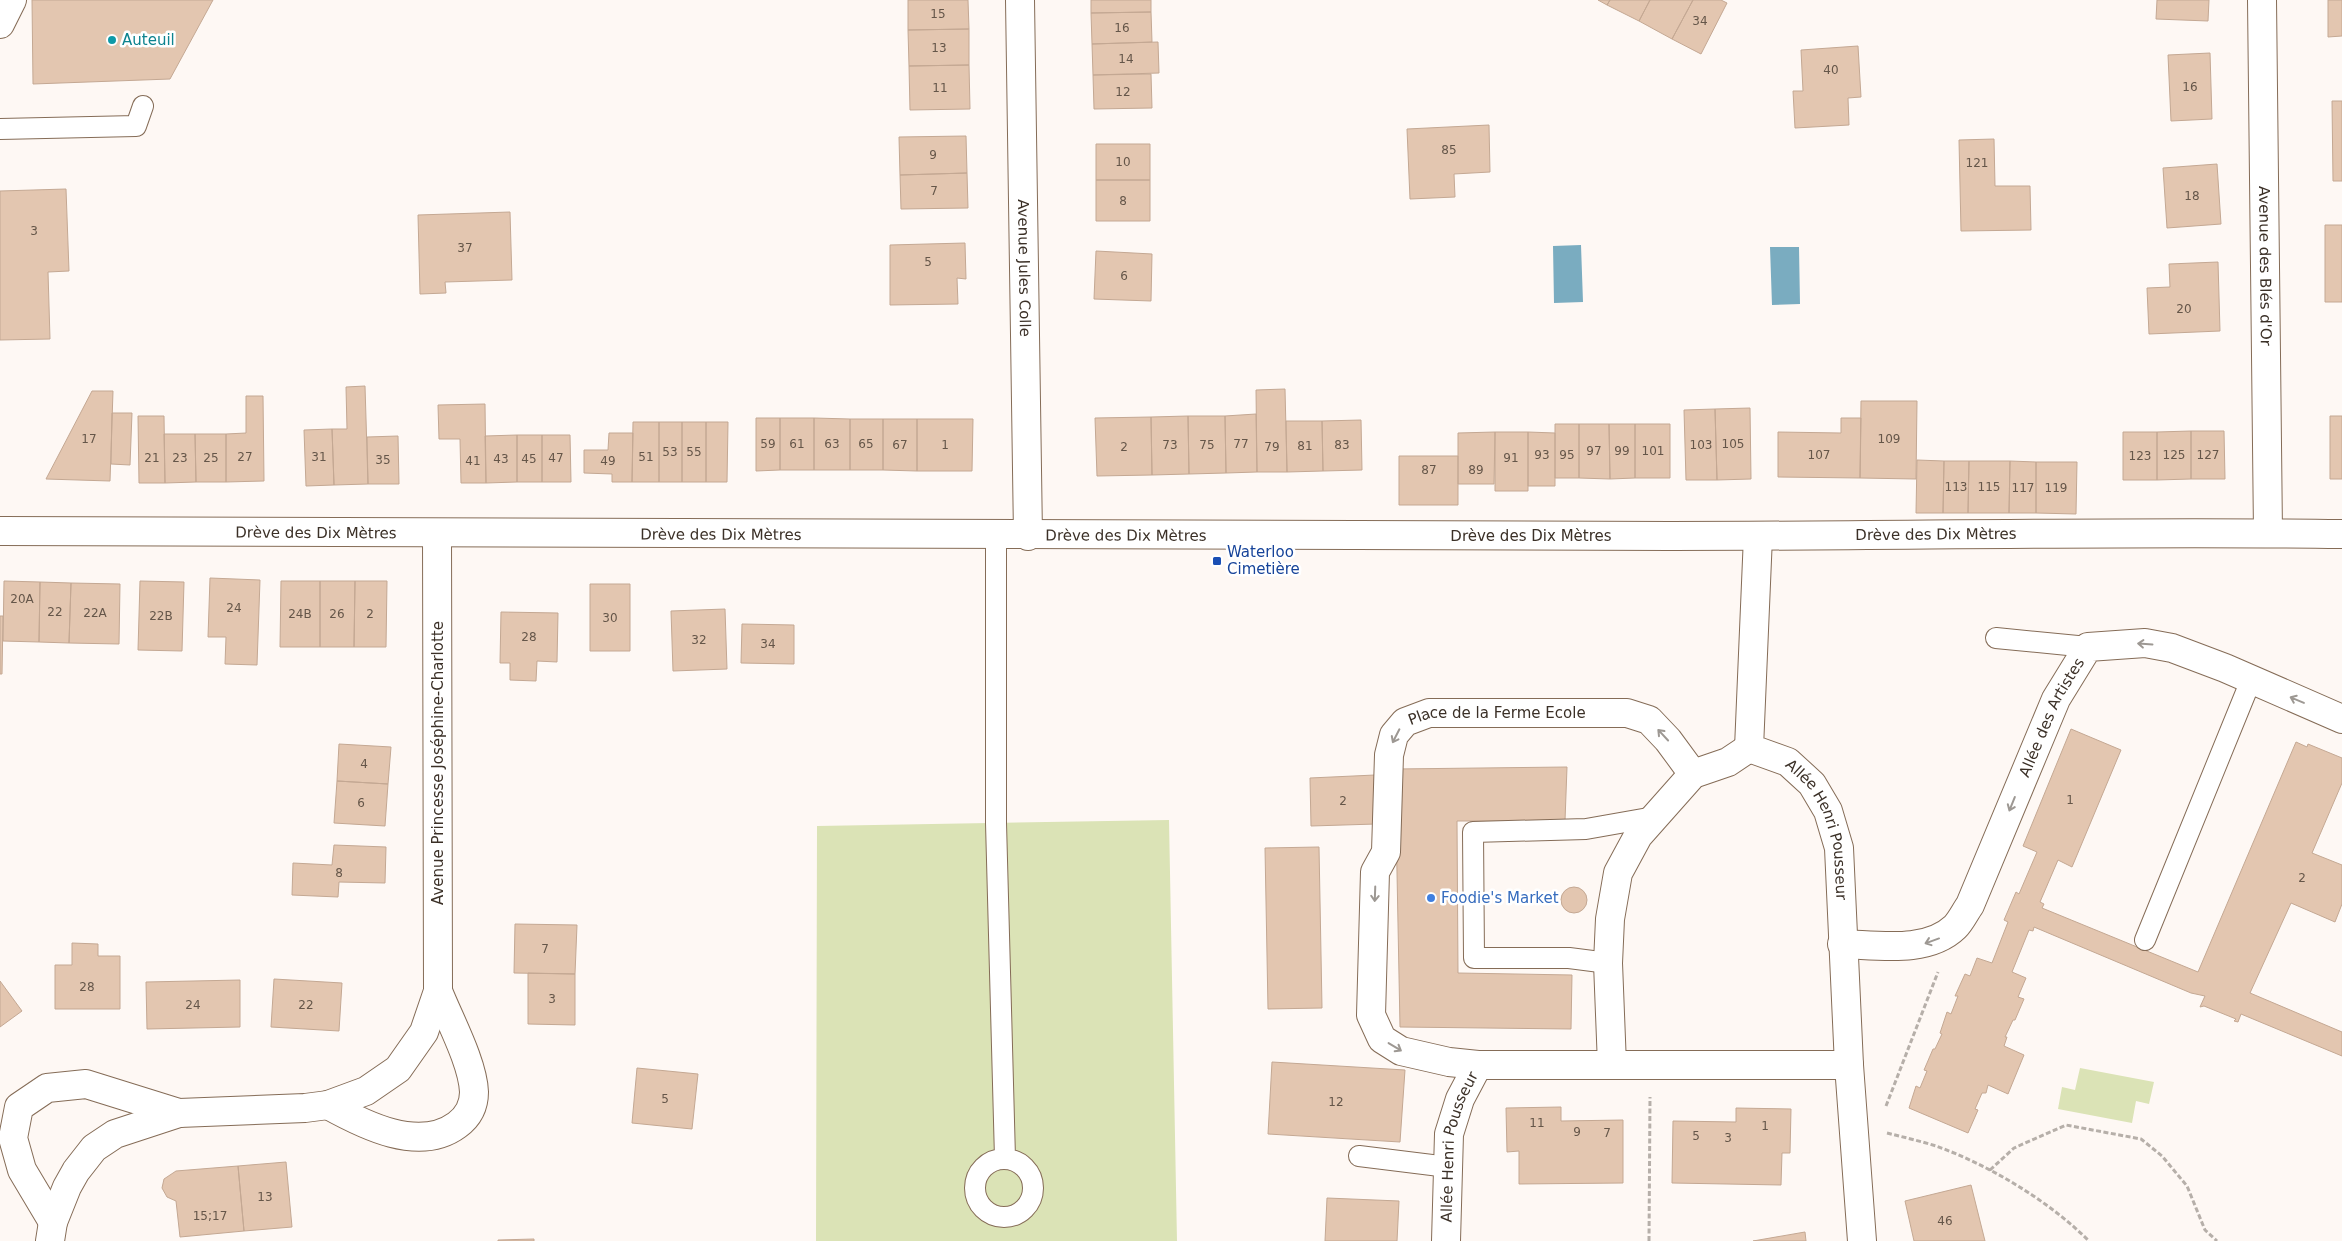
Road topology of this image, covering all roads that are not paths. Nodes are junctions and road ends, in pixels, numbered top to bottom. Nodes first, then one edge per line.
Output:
1 (12, 0) edge
2 (1020, 0) edge
3 (2262, 0) edge
4 (0, 24) edge
5 (143, 106) dead end
6 (0, 129) edge
7 (0, 531) edge
8 (2268, 533) junction
9 (438, 534) junction
10 (2342, 534) edge
11 (996, 536) junction
12 (1028, 536) junction
13 (1758, 536) junction
14 (1996, 638) dead end
15 (2088, 647) junction
16 (2251, 680) junction
17 (2342, 718) edge
18 (1749, 748) junction
19 (1693, 774) junction
20 (1654, 817) junction
21 (2145, 940) dead end
22 (1842, 944) junction
23 (1608, 963) junction
24 (438, 991) junction
25 (1478, 1065) junction
26 (1612, 1065) junction
27 (1849, 1065) junction
28 (328, 1105) junction
29 (179, 1113) junction
30 (1359, 1156) dead end
31 (1005, 1158) dead end
32 (1448, 1167) junction
33 (52, 1231) edge
34 (1446, 1241) edge
35 (1862, 1241) edge

1 - 4 street
2 - 12 street, Avenue Jules Colle
3 - 8 street, Avenue des Blés d'Or
5 - 6 lane
7 - 9 street, Drève des Dix Mètres
8 - 10 street, Drève des Dix Mètres
8 - 13 street, Drève des Dix Mètres
9 - 11 street, Drève des Dix Mètres
9 - 24 street, Avenue Princesse Joséphine-Charlotte
11 - 12 street, Drève des Dix Mètres
11 - 31 lane
12 - 13 street, Drève des Dix Mètres
13 - 18 street
14 - 15 lane
16 -> 15 street, Allée des Artistes
15 -> 22 street, Allée des Artistes
17 -> 16 street, Allée des Artistes
16 - 21 lane
18 - 19 street
18 - 22 street, Allée Henri Pousseur
19 - 20 street
19 -> 25 street, Place de la Ferme Ecole
20 - 23 street
20 - 23 lane
22 - 27 street, Allée Henri Pousseur
23 - 26 street
24 - 28 street, Avenue Princesse Joséphine-Charlotte
24 - 28 street, Avenue Princesse Joséphine-Charlotte
25 - 26 street, Allée Henri Pousseur
25 - 32 street, Allée Henri Pousseur
26 - 27 street, Allée Henri Pousseur
27 - 35 street, Allée Henri Pousseur
28 - 29 street, Avenue Princesse Joséphine-Charlotte
29 - 33 street, Avenue Princesse Joséphine-Charlotte
29 - 33 street, Avenue Princesse Joséphine-Charlotte
30 - 32 lane
32 - 34 street, Allée Henri Pousseur

